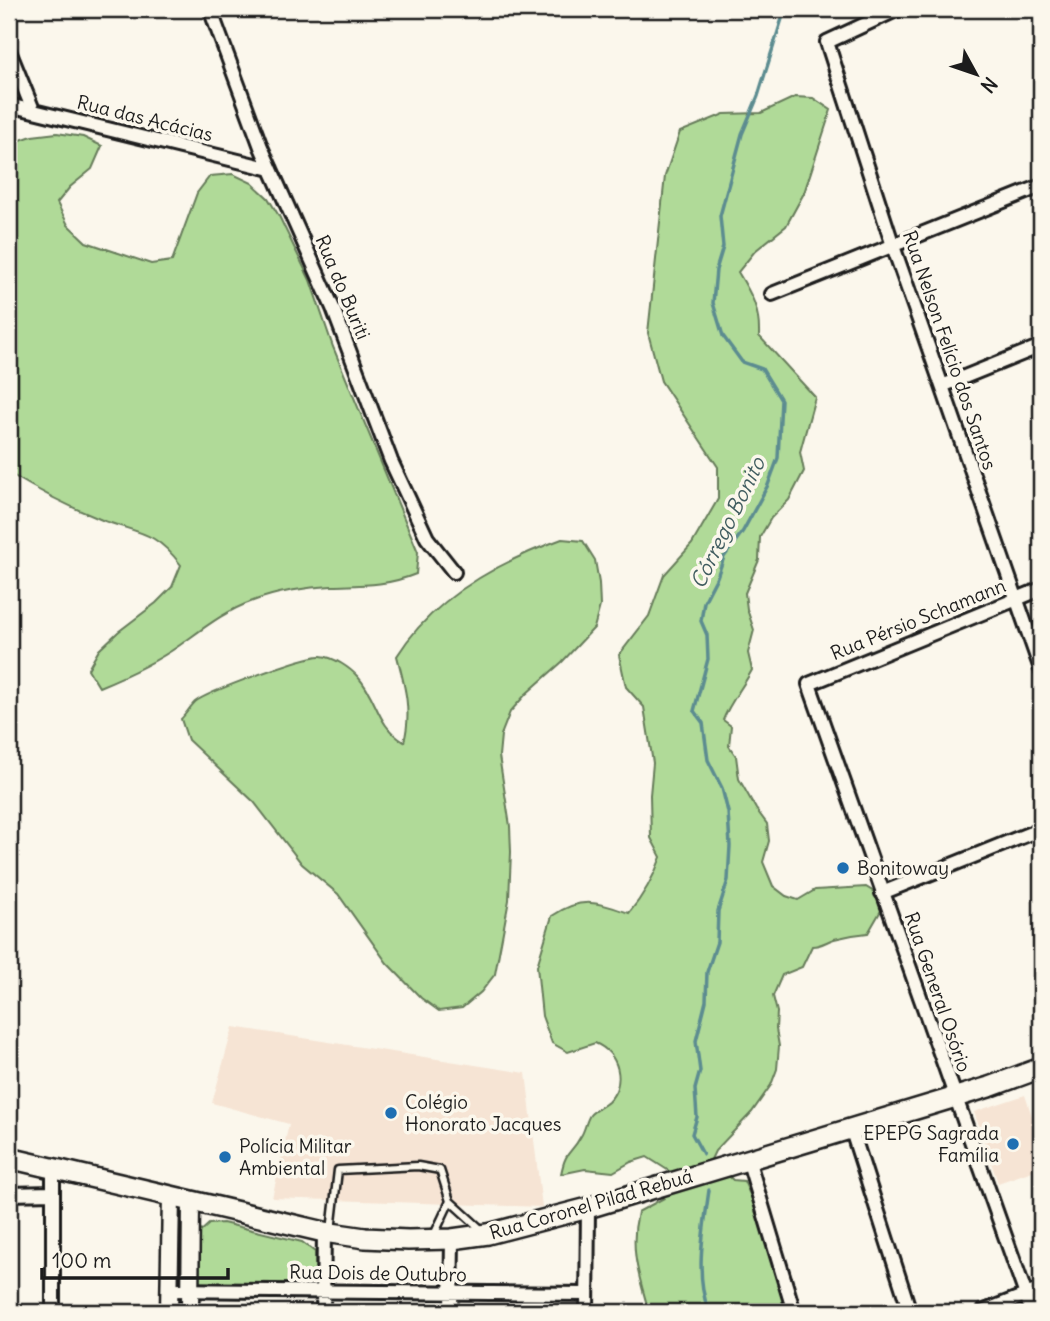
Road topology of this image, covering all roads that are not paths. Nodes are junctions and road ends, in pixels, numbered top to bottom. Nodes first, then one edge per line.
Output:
1 (210, 9) edge
2 (898, 9) edge
3 (9, 51) edge
4 (9, 106) edge
5 (33, 110) junction
6 (271, 169) junction
7 (1041, 186) edge
8 (893, 246) junction
9 (772, 295) dead end
10 (1041, 346) edge
11 (942, 386) junction
12 (454, 572) dead end
13 (1041, 589) edge
14 (1017, 599) junction
15 (1041, 669) edge
16 (808, 684) joint
17 (1041, 829) edge
18 (883, 892) junction
19 (1041, 1068) edge
20 (955, 1097) junction
21 (851, 1128) junction
22 (9, 1158) edge
23 (748, 1159) junction
24 (53, 1169) junction
25 (53, 1193) junction
26 (9, 1194) edge
27 (171, 1196) junction
28 (191, 1201) junction
29 (450, 1201) junction
30 (588, 1208) junction
31 (327, 1233) junction
32 (488, 1234) junction
33 (452, 1239) junction
34 (432, 1240) junction
35 (1041, 1289) edge
36 (169, 1290) junction
37 (190, 1290) junction
38 (323, 1292) junction
39 (452, 1293) junction
40 (587, 1294) junction
41 (1026, 1295) junction
42 (53, 1312) edge
43 (169, 1312) edge
44 (190, 1312) edge
45 (323, 1312) edge
46 (451, 1312) edge
47 (587, 1312) edge
48 (794, 1312) edge
49 (910, 1312) edge
50 (982, 1312) edge
51 (1032, 1312) edge

1 - 6 street, Rua do Buriti
2 - 8 street, Rua Nelson Felício dos Santos
3 - 5 street
4 - 5 street, Rua das Acácias
5 - 6 street, Rua das Acácias
6 - 12 street, Rua do Buriti
7 - 8 street
8 - 9 street
8 - 11 street, Rua Nelson Felício dos Santos
10 - 11 street
11 - 14 street, Rua Nelson Felício dos Santos
13 - 14 street, Rua Pérsio Schamann
14 - 15 street, Rua Nelson Felício dos Santos
14 - 16 street, Rua Pérsio Schamann
16 - 18 street, Rua General Osório
17 - 18 street
18 - 20 street, Rua General Osório
19 - 20 main road, Rua Coronel Pilad Rebuá
20 - 21 main road, Rua Coronel Pilad Rebuá
20 - 41 street, Rua General Osório
21 - 23 main road, Rua Coronel Pilad Rebuá
21 - 49 street
22 - 24 main road, Rua Coronel Pilad Rebuá
23 - 30 main road, Rua Coronel Pilad Rebuá
23 - 48 street
24 - 25 street
24 - 27 main road, Rua Coronel Pilad Rebuá
25 - 26 street
25 - 42 street
27 - 28 main road, Rua Coronel Pilad Rebuá
27 - 36 street
28 - 31 main road, Rua Coronel Pilad Rebuá
28 - 37 street
29 - 31 lane
29 - 32 lane
29 - 34 lane
30 - 32 main road, Rua Coronel Pilad Rebuá
30 - 40 street
31 - 34 main road, Rua Coronel Pilad Rebuá
31 - 38 street
32 - 33 main road, Rua Coronel Pilad Rebuá
33 - 34 main road, Rua Coronel Pilad Rebuá
33 - 39 street
35 - 41 street
36 - 37 street, Rua Dois de Outubro
36 - 43 street
37 - 38 street, Rua Dois de Outubro
37 - 44 street
38 - 39 street, Rua Dois de Outubro
38 - 45 street
39 - 40 street, Rua Dois de Outubro
39 - 46 street
40 - 47 street
41 - 50 street
41 - 51 street, Rua General Osório

